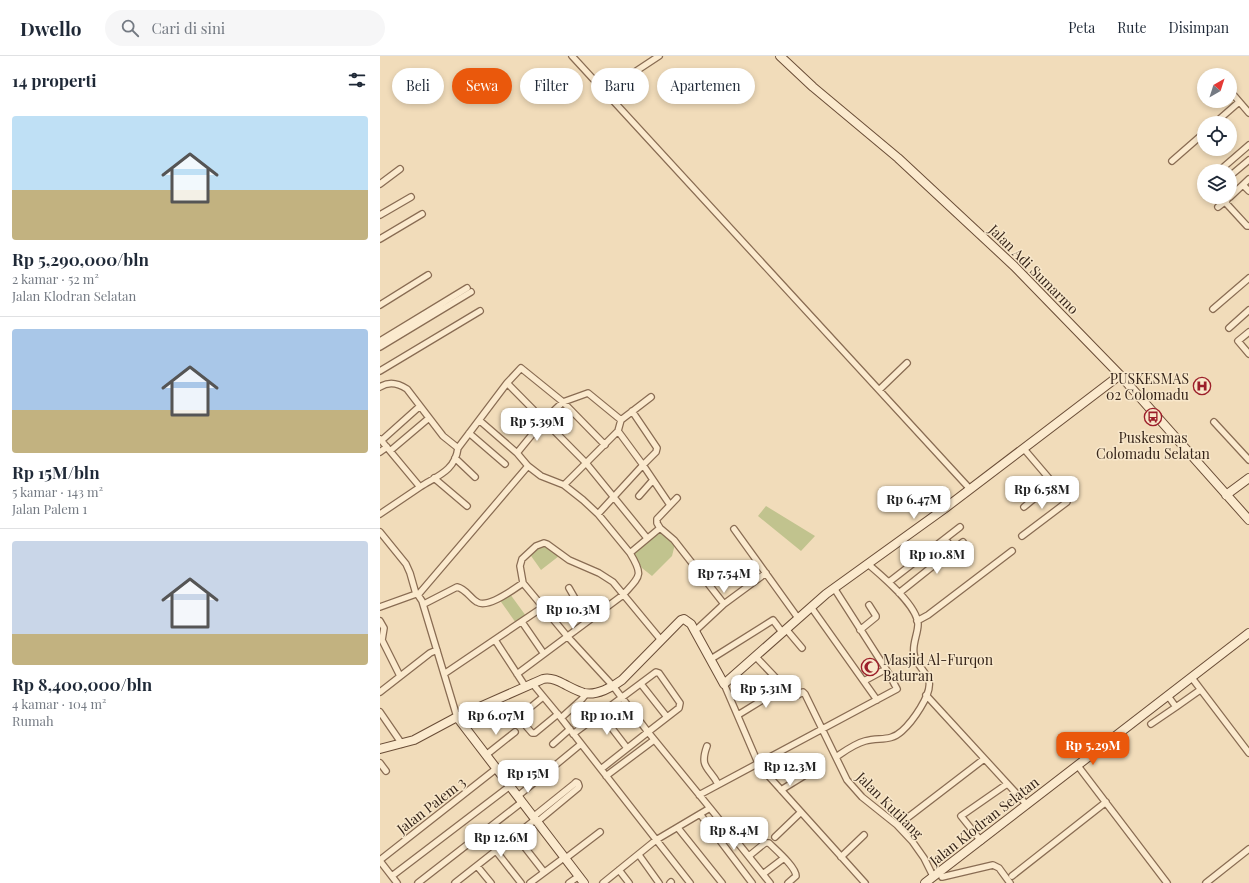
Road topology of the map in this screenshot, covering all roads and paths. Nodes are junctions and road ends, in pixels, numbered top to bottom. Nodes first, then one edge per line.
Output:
1 (572, 56) edge
2 (659, 56) edge
3 (780, 56) edge
4 (641, 68) edge
5 (591, 76) edge
6 (1237, 100) edge
7 (1239, 102) junction
8 (618, 104) edge
9 (1249, 113) edge
10 (1223, 116) edge
11 (1197, 139) edge
12 (1249, 145) edge
13 (1249, 160) edge
14 (1172, 161) dead end
15 (1227, 164) edge
16 (400, 169) dead end
17 (1237, 170) edge
18 (1249, 180) edge
19 (380, 184) edge
20 (1243, 185) junction
21 (1237, 191) edge
22 (1249, 191) edge
23 (411, 197) dead end
24 (1222, 204) edge
25 (1227, 204) edge
26 (1218, 207) dead end
27 (422, 214) dead end
28 (380, 215) edge
29 (1249, 226) edge
30 (380, 239) edge
31 (428, 275) dead end
32 (1249, 278) edge
33 (380, 305) edge
34 (1213, 309) dead end
35 (1249, 310) edge
36 (480, 311) dead end
37 (1229, 328) dead end
38 (1249, 332) edge
39 (380, 341) edge
40 (380, 347) edge
41 (1249, 354) edge
42 (907, 363) dead end
43 (380, 371) edge
44 (1120, 375) junction
45 (507, 383) junction
46 (380, 387) edge
47 (879, 390) junction
48 (651, 397) dead end
49 (563, 402) junction
50 (420, 406) junction
51 (632, 411) junction
52 (429, 418) junction
53 (479, 420) junction
54 (544, 420) junction
55 (621, 420) junction
56 (1214, 422) dead end
57 (618, 431) junction
58 (469, 433) junction
59 (381, 440) edge
60 (605, 445) junction
61 (458, 448) junction
62 (388, 449) junction
63 (1024, 449) junction
64 (380, 452) edge
65 (517, 453) junction
66 (455, 458) junction
67 (1249, 460) edge
68 (586, 463) junction
69 (504, 464) dead end
70 (643, 465) junction
71 (528, 466) junction
72 (475, 476) dead end
73 (434, 478) junction
74 (1249, 478) edge
75 (654, 480) junction
76 (1053, 483) junction
77 (564, 485) junction
78 (420, 487) junction
79 (970, 489) junction
80 (1226, 495) junction
81 (639, 496) dead end
82 (614, 497) junction
83 (677, 498) dead end
84 (670, 504) junction
85 (467, 506) dead end
86 (1024, 506) dead end
87 (380, 514) edge
88 (598, 514) junction
89 (1249, 520) edge
90 (960, 527) dead end
91 (660, 528) junction
92 (734, 529) dead end
93 (380, 532) edge
94 (1022, 536) dead end
95 (647, 538) junction
96 (945, 539) junction
97 (963, 542) dead end
98 (954, 550) junction
99 (1012, 551) dead end
100 (630, 553) junction
101 (868, 564) junction
102 (766, 573) junction
103 (889, 582) junction
104 (523, 583) junction
105 (569, 588) dead end
106 (834, 588) junction
107 (899, 593) junction
108 (417, 594) junction
109 (623, 595) junction
110 (424, 604) junction
111 (724, 604) junction
112 (869, 605) dead end
113 (380, 607) edge
114 (543, 607) junction
115 (811, 607) junction
116 (798, 618) junction
117 (588, 620) junction
118 (380, 621) edge
119 (917, 621) junction
120 (522, 622) junction
121 (860, 630) junction
122 (695, 631) junction
123 (784, 631) junction
124 (1249, 633) edge
125 (567, 636) junction
126 (495, 640) junction
127 (661, 640) junction
128 (802, 648) dead end
129 (437, 650) junction
130 (544, 654) junction
131 (756, 657) junction
132 (711, 660) junction
133 (886, 670) junction
134 (444, 674) junction
135 (517, 674) junction
136 (400, 676) junction
137 (1192, 678) junction
138 (864, 681) junction
139 (528, 684) junction
140 (640, 684) junction
141 (724, 684) junction
142 (612, 686) junction
143 (785, 686) junction
144 (1200, 690) junction
145 (380, 692) edge
146 (586, 694) junction
147 (926, 695) junction
148 (1168, 696) junction
149 (543, 697) junction
150 (621, 698) junction
151 (877, 700) junction
152 (1176, 707) junction
153 (380, 712) edge
154 (601, 714) junction
155 (738, 715) junction
156 (560, 716) junction
157 (457, 717) junction
158 (666, 717) junction
159 (1151, 724) dead end
160 (821, 729) junction
161 (515, 732) dead end
162 (572, 732) junction
163 (648, 732) junction
164 (654, 740) junction
165 (402, 744) junction
166 (553, 744) dead end
167 (581, 744) junction
168 (708, 746) dead end
169 (627, 748) junction
170 (380, 749) edge
171 (1249, 753) edge
172 (486, 755) junction
173 (836, 757) junction
174 (984, 759) junction
175 (380, 763) edge
176 (758, 763) junction
177 (1078, 766) junction
178 (497, 768) junction
179 (601, 769) junction
180 (386, 771) dead end
181 (807, 774) dead end
182 (606, 776) junction
183 (1007, 784) junction
184 (716, 785) junction
185 (510, 786) junction
186 (781, 790) junction
187 (560, 795) junction
188 (699, 795) junction
189 (520, 799) junction
190 (565, 800) junction
191 (1106, 802) junction
192 (1027, 805) junction
193 (710, 808) junction
194 (801, 812) junction
195 (700, 814) junction
196 (535, 819) junction
197 (902, 822) dead end
198 (678, 828) junction
199 (600, 832) dead end
200 (864, 835) dead end
201 (516, 836) junction
202 (775, 837) dead end
203 (656, 840) junction
204 (980, 841) junction
205 (1249, 849) edge
206 (496, 851) junction
207 (639, 855) junction
208 (749, 856) junction
209 (841, 857) junction
210 (565, 858) junction
211 (784, 858) junction
212 (380, 860) edge
213 (477, 866) junction
214 (619, 870) junction
215 (544, 872) junction
216 (763, 874) junction
217 (938, 875) junction
218 (392, 876) junction
219 (579, 876) junction
220 (1012, 876) dead end
221 (457, 882) edge
222 (397, 883) edge
223 (418, 883) edge
224 (491, 883) edge
225 (521, 883) edge
226 (530, 883) edge
227 (569, 883) edge
228 (584, 883) edge
229 (603, 883) edge
230 (630, 883) edge
231 (659, 883) edge
232 (690, 883) edge
233 (722, 883) edge
234 (752, 883) edge
235 (770, 883) edge
236 (788, 883) edge
237 (865, 883) edge
238 (925, 883) edge
239 (947, 883) edge
240 (1010, 883) edge
241 (1168, 883) edge
242 (1206, 883) edge

1 - 5 street
2 - 4 street
3 - 44 street, Jalan Adi Sumarmo
6 - 7 street
7 - 9 street
7 - 10 street
8 - 47 street
11 - 14 street
12 - 15 street
13 - 17 street
16 - 19 street
18 - 20 street
20 - 21 street
20 - 22 street
23 - 28 street
24 - 26 street
25 - 29 street
27 - 30 street
31 - 33 street
32 - 34 street
35 - 37 street
36 - 43 street
38 - 41 street
39 - 40 street
42 - 47 street
44 - 63 street
44 - 80 street, Jalan Adi Sumarmo
45 - 49 street
45 - 53 street
45 - 54 street
46 - 50 street
47 - 79 street
48 - 51 street
49 - 54 street
49 - 55 street
49 - 60 street
50 - 52 street
50 - 59 street
51 - 55 street
51 - 70 street
52 - 61 street
52 - 62 street
53 - 58 street
53 - 65 street
54 - 65 street
54 - 68 street
55 - 57 street
56 - 67 street
57 - 60 street
57 - 70 street
58 - 61 street
58 - 69 street
59 - 62 street
60 - 68 street
61 - 66 street
62 - 64 street
62 - 78 street
63 - 76 street
63 - 79 street
65 - 71 street
66 - 72 street
66 - 73 street
68 - 77 street
68 - 82 street
70 - 75 street
70 - 82 street
71 - 77 street
71 - 108 street
73 - 78 street
73 - 85 street
74 - 80 street
75 - 81 street
75 - 84 street
76 - 86 street
76 - 94 street
77 - 88 street
78 - 87 street
79 - 101 street
80 - 89 street, Jalan Adi Sumarmo
82 - 88 street
82 - 95 street
83 - 84 street
84 - 91 street
88 - 100 street
90 - 96 street
91 - 95 street
91 - 111 street
92 - 102 street
93 - 108 street
95 - 100 street
96 - 98 street
96 - 103 street
97 - 98 street
98 - 107 street
99 - 119 street
100 - 109 street
101 - 103 street
101 - 106 street
102 - 111 street
102 - 116 street
103 - 107 street
104 - 109 street
104 - 110 street
104 - 114 street
105 - 117 street
106 - 115 street
106 - 121 street
107 - 119 street
108 - 110 street
108 - 113 street
109 - 117 street
109 - 127 street
110 - 129 street
111 - 122 street
112 - 121 street
114 - 120 street
114 - 125 street
115 - 116 street
115 - 138 street
116 - 123 street
117 - 125 street
118 - 136 street
119 - 147 street
120 - 126 street
120 - 130 street
121 - 133 street
122 - 127 street
122 - 132 street
123 - 128 street
123 - 131 street
123 - 132 street
124 - 137 street, Jalan Klodran Selatan
125 - 130 street
125 - 142 street
126 - 134 street
126 - 135 street
127 - 142 street
129 - 134 street
129 - 136 street
130 - 135 street
131 - 141 street
131 - 143 street
132 - 141 street
133 - 138 street
133 - 151 street
134 - 157 street
135 - 139 street
136 - 145 street
137 - 144 street
137 - 148 street, Jalan Klodran Selatan
138 - 151 street
139 - 146 street
139 - 149 street
139 - 157 street
140 - 150 street
140 - 158 street
140 - 158 street
141 - 155 street
142 - 146 street
142 - 150 street
143 - 155 street
143 - 160 street, Jalan Kutilang
144 - 152 street
144 - 171 street
146 - 156 street
147 - 173 street
147 - 174 street
148 - 152 street
148 - 177 street, Jalan Klodran Selatan
149 - 156 street
149 - 156 street
150 - 154 street
150 - 163 street
151 - 160 street
152 - 159 street
153 - 165 street
154 - 162 street
154 - 169 street
155 - 176 street
156 - 162 street
157 - 165 street
157 - 172 street
158 - 163 street
160 - 173 street, Jalan Kutilang
160 - 176 street
161 - 172 street
162 - 166 street
162 - 167 street
163 - 164 street
163 - 169 street
164 - 182 street
164 - 188 street
165 - 170 street
167 - 179 street
167 - 189 street
168 - 184 street
169 - 179 street
172 - 178 street
173 - 217 street, Jalan Kutilang
174 - 183 street
174 - 197 street
175 - 180 street
176 - 184 street
176 - 186 street
177 - 191 street
177 - 192 street, Jalan Klodran Selatan
178 - 185 street
178 - 212 street, Jalan Palem 3
179 - 182 street
181 - 186 street
182 - 203 street
183 - 192 street
183 - 204 street
184 - 188 street
185 - 189 street
185 - 218 street
186 - 194 street
187 - 190 street
187 - 190 street
187 - 196 street
188 - 193 street
189 - 196 street
189 - 223 street
190 - 196 street
191 - 220 street
191 - 241 street
192 - 204 street, Jalan Klodran Selatan
193 - 195 street
193 - 208 street
194 - 202 street
194 - 209 street
195 - 198 street
195 - 234 street
196 - 201 street
196 - 210 street
198 - 203 street
198 - 233 street
199 - 210 street
200 - 209 street
201 - 206 street
201 - 215 street
203 - 207 street
203 - 232 street
204 - 217 street, Jalan Klodran Selatan
205 - 242 street
206 - 213 street
206 - 225 street
207 - 214 street
207 - 231 street
208 - 211 street
208 - 216 street
209 - 237 street
210 - 215 street
210 - 219 street
211 - 216 street
211 - 236 street
212 - 218 street
213 - 221 street
213 - 224 street
214 - 229 street
214 - 230 street
215 - 226 street
216 - 235 street
217 - 238 street, Jalan Klodran Selatan
217 - 239 street, Jalan Kutilang
217 - 240 street
218 - 222 street
219 - 227 street
219 - 228 street

